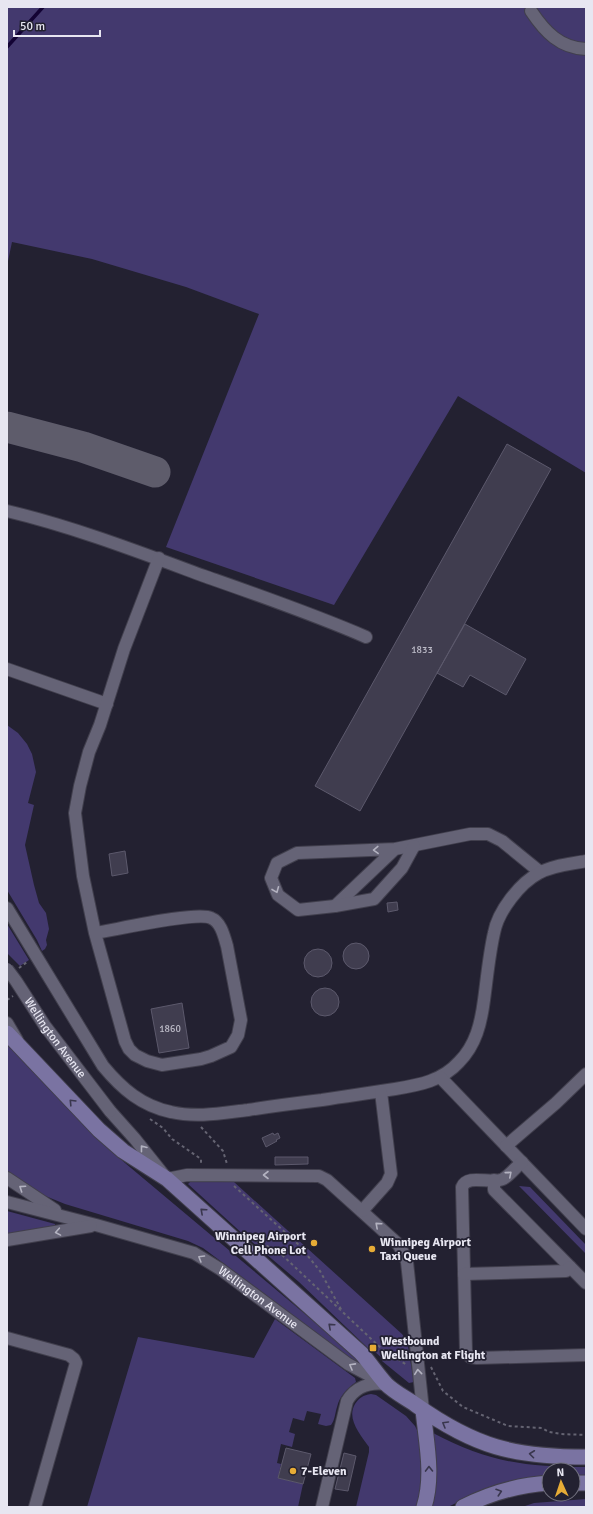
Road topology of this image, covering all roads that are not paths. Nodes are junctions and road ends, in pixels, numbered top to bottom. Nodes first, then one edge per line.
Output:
1 (532, 11) dead end
2 (586, 49) edge
3 (7, 511) edge
4 (158, 558) junction
5 (366, 637) dead end
6 (7, 670) edge
7 (107, 704) junction
8 (414, 846) junction
9 (395, 849) junction
10 (586, 861) edge
11 (540, 872) junction
12 (335, 906) junction
13 (7, 908) edge
14 (95, 933) junction
15 (12, 969) edge
16 (7, 1023) edge
17 (7, 1034) edge
18 (22, 1050) junction
19 (586, 1074) edge
20 (440, 1077) junction
21 (381, 1092) junction
22 (506, 1146) junction
23 (522, 1162) junction
24 (7, 1178) edge
25 (167, 1179) junction
26 (494, 1180) junction
27 (7, 1199) edge
28 (7, 1202) edge
29 (27, 1206) junction
30 (362, 1211) junction
31 (80, 1221) junction
32 (96, 1225) junction
33 (586, 1229) edge
34 (7, 1240) edge
35 (570, 1267) junction
36 (464, 1274) junction
37 (586, 1283) edge
38 (7, 1338) edge
39 (586, 1355) edge
40 (387, 1384) junction
41 (423, 1410) junction
42 (586, 1457) edge
43 (541, 1484) edge
44 (35, 1507) edge
45 (322, 1507) edge
46 (424, 1507) edge
47 (463, 1507) edge

1 - 2 street
3 - 4 street
4 - 5 street
4 - 7 street
6 - 7 street
7 - 14 street
8 - 9 street
8 - 11 street
8 - 12 street
9 - 12 street
9 -> 12 street
10 - 11 street
11 - 20 street
13 - 21 street
14 - 14 street
25 -> 15 street, Wellington Avenue, bridge
16 - 18 street, Wellington Avenue
17 - 18 main road, Wellington Avenue
25 -> 18 main road, Wellington Avenue
19 - 22 street
20 - 21 street
20 - 22 street
21 - 30 street
22 - 23 street
26 -> 23 street
23 - 33 street
31 -> 24 street
30 -> 25 street
40 -> 25 main road, Wellington Avenue
26 - 35 street
26 - 36 street
27 - 29 street
28 - 29 street
29 - 31 street, Wellington Avenue
41 -> 30 street
31 - 32 street, Wellington Avenue
32 -> 34 street
40 -> 32 street, Wellington Avenue
35 - 36 street
35 - 37 street
36 - 39 street
38 - 44 street
40 - 41 main road, Wellington Avenue
40 - 45 street
42 -> 41 main road, Wellington Avenue
46 -> 41 main road
47 -> 43 main road

